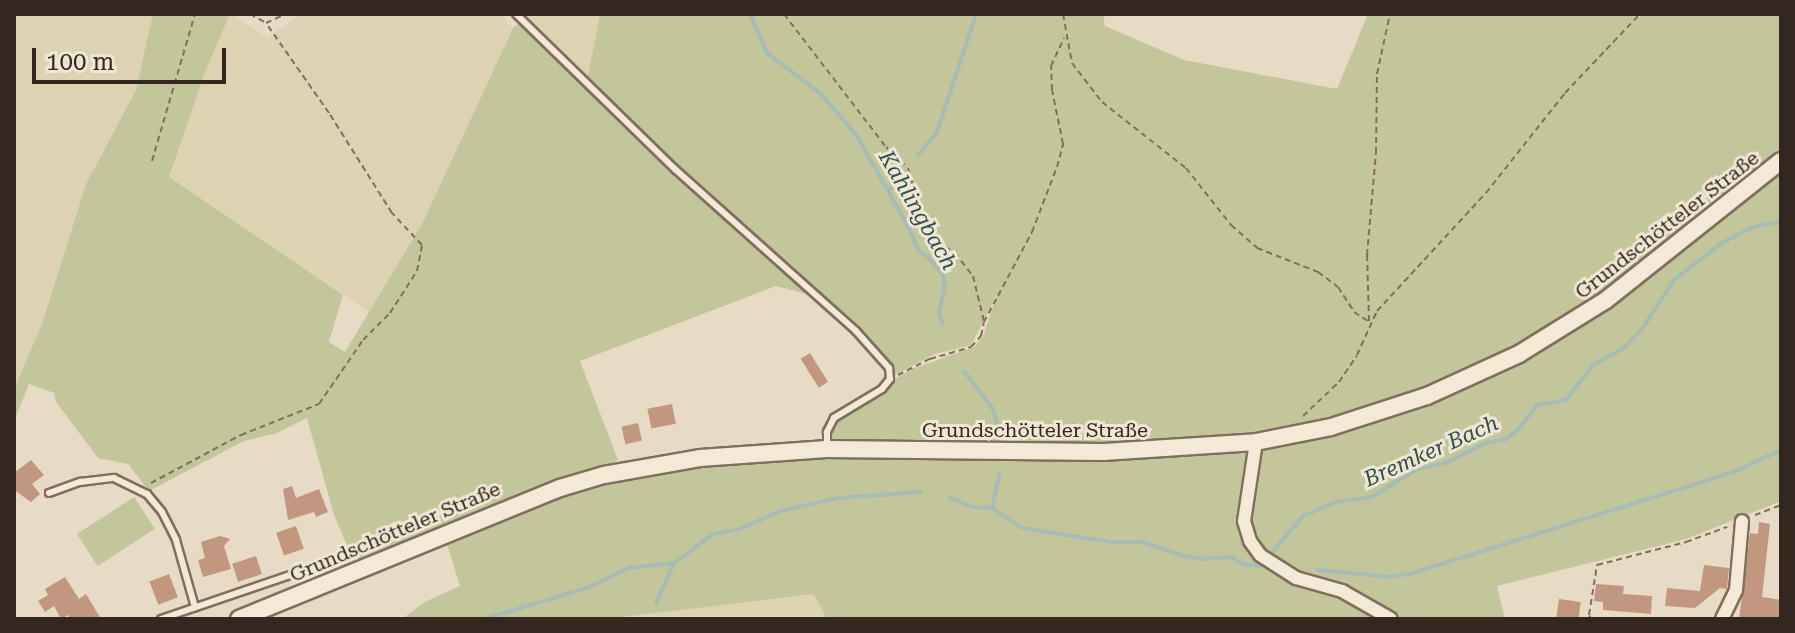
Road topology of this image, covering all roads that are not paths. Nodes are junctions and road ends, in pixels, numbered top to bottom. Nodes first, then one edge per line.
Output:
1 (516, 14) edge
2 (1781, 161) edge
3 (1256, 442) junction
4 (827, 449) junction
5 (49, 493) dead end
6 (1742, 521) road end
7 (299, 572) dead end
8 (195, 607) junction
9 (161, 619) edge
10 (239, 619) edge
11 (1391, 619) edge
12 (1722, 619) edge

1 - 4 lane
2 - 3 main road, Grundschötteler Straße
3 - 4 main road, Grundschötteler Straße
3 - 11 street
4 - 10 main road, Grundschötteler Straße
5 - 8 lane
6 - 12 street
7 - 8 lane
8 - 9 lane

